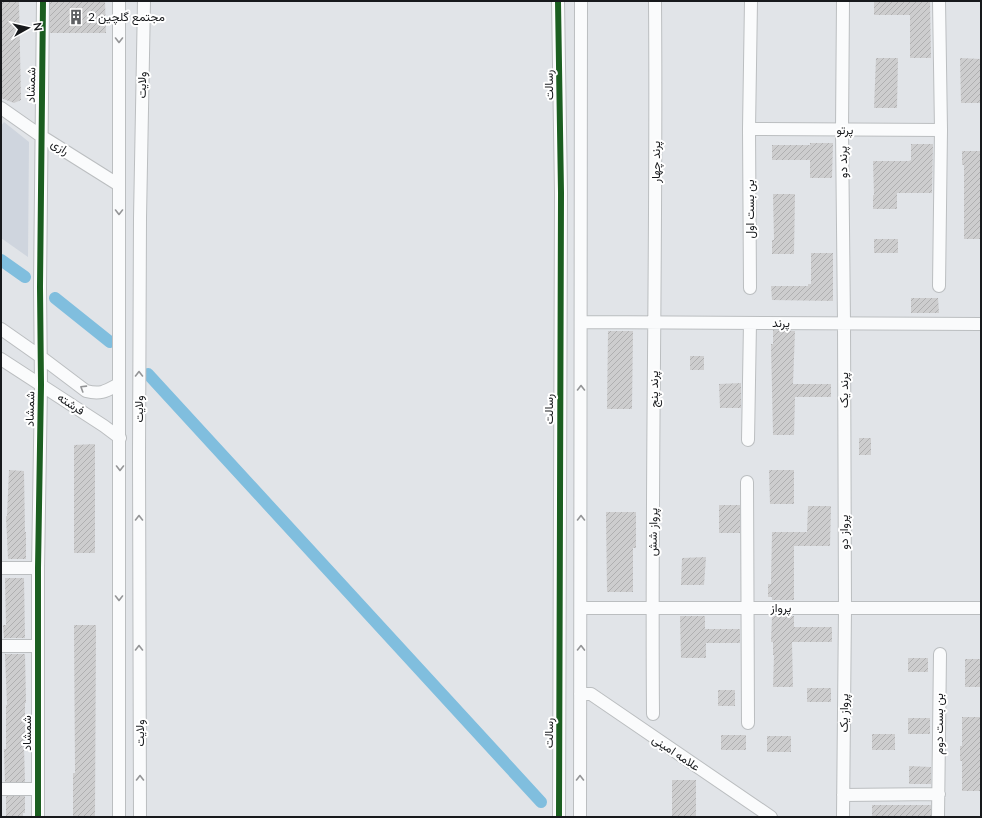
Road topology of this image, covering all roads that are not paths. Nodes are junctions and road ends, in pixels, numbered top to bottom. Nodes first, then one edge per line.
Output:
1 (43, 1) edge
2 (120, 1) edge
3 (144, 1) edge
4 (558, 1) edge
5 (581, 1) edge
6 (655, 1) edge
7 (751, 1) edge
8 (843, 1) edge
9 (939, 1) edge
10 (1, 108) edge
11 (749, 129) junction
12 (842, 130) junction
13 (941, 130) junction
14 (42, 136) junction
15 (119, 185) junction
16 (939, 286) dead end
17 (750, 288) dead end
18 (581, 322) junction
19 (654, 322) junction
20 (750, 323) junction
21 (844, 323) junction
22 (981, 324) edge
23 (1, 329) edge
24 (41, 357) junction
25 (1, 359) edge
26 (119, 384) junction
27 (41, 385) junction
28 (120, 438) junction
29 (748, 440) dead end
30 (654, 456) joint
31 (844, 456) joint
32 (747, 482) dead end
33 (1, 568) edge
34 (38, 568) junction
35 (581, 608) junction
36 (652, 608) junction
37 (748, 608) junction
38 (845, 608) junction
39 (981, 608) edge
40 (1, 646) edge
41 (38, 646) junction
42 (940, 654) dead end
43 (580, 694) junction
44 (653, 714) dead end
45 (748, 723) dead end
46 (1, 789) edge
47 (38, 789) junction
48 (939, 794) junction
49 (843, 795) junction
50 (38, 817) edge
51 (119, 817) edge
52 (140, 817) edge
53 (559, 817) edge
54 (580, 817) edge
55 (771, 817) edge
56 (843, 817) edge
57 (938, 817) edge

1 - 14 street, شمشاد
2 -> 15 street, ولایت
52 -> 3 street, ولایت
4 - 53 street, رسالت
5 - 18 street
6 - 19 street, پرند چهار
7 - 11 street
8 - 12 street, پرند دو
9 - 13 street
10 - 14 street, رازی
11 - 12 street, پرتو
11 - 17 street, بن بست اول
12 - 13 street, پرتو
12 - 21 street, پرند دو
13 - 16 street
14 - 15 street, رازی
14 - 24 street, شمشاد
15 -> 26 street, ولایت
18 - 19 street, پرند
35 -> 18 street
19 - 20 street, پرند
19 - 30 street, پرند پنج
20 - 21 street, پرند
20 - 29 street
21 - 22 street, پرند
21 - 31 street, پرند یک
23 - 24 street, فرشته
26 -> 24 street, فرشته
24 - 27 street, شمشاد
25 - 27 street, فرشته
26 - 28 street, ولایت
27 - 28 street, فرشته
27 - 34 street, شمشاد
28 -> 51 street, ولایت
30 - 36 street, پرواز شش
31 - 38 street, پرواز دو
32 - 37 street
33 - 34 street
34 - 41 street, شمشاد
35 - 36 street, پرواز
43 -> 35 street
36 - 37 street, پرواز
36 - 44 street, پرواز شش
37 - 38 street, پرواز
37 - 45 street
38 - 39 street, پرواز
38 - 49 street, پرواز یک
40 - 41 street
41 - 47 street, شمشاد
42 - 48 street, بن بست دوم
54 -> 43 street
43 - 55 street, علامه امینی
46 - 47 street
47 - 50 street, شمشاد
48 - 49 street
48 - 57 street
49 - 56 street, پرواز یک

